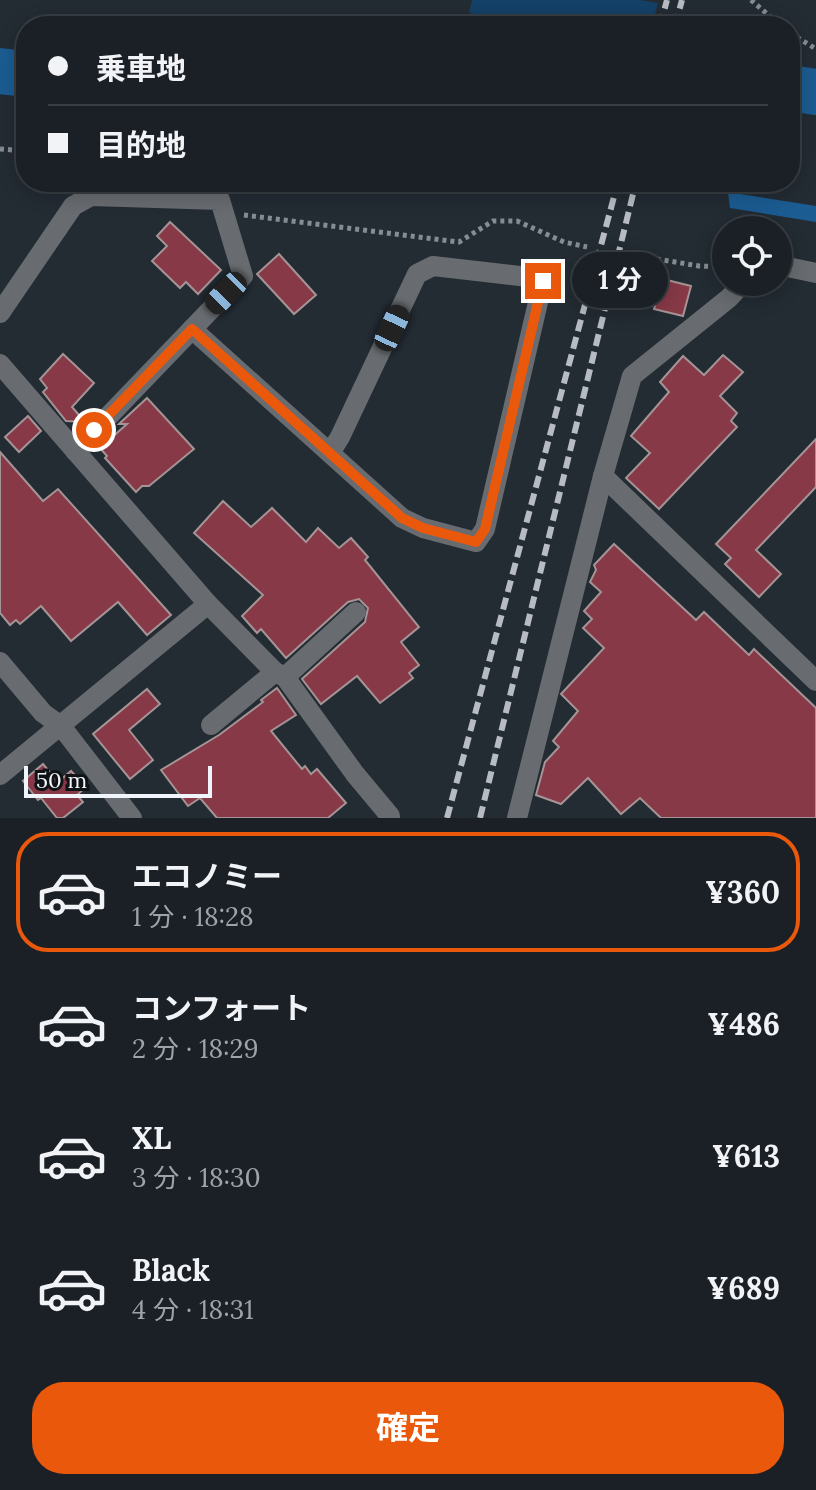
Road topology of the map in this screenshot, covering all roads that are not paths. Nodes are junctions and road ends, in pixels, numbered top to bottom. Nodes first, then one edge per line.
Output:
1 (792, 268) edge
2 (816, 273) edge
3 (731, 296) edge
4 (0, 313) edge
5 (192, 329) junction
6 (0, 364) edge
7 (75, 451) junction
8 (330, 453) junction
9 (603, 476) junction
10 (208, 604) junction
11 (356, 612) dead end
12 (0, 662) edge
13 (280, 675) junction
14 (816, 681) edge
15 (211, 725) dead end
16 (61, 726) junction
17 (0, 775) edge
18 (132, 818) edge
19 (388, 818) edge
20 (517, 818) edge

1 - 2 street
3 - 9 street
4 - 5 street
5 - 7 street
5 - 8 street
6 - 7 street
7 - 10 street
8 - 8 street
9 - 14 street
9 - 20 street
10 - 13 street
10 - 16 street
11 - 13 street
12 - 16 street
13 - 15 street
13 - 19 street
16 - 17 street
16 - 18 street

